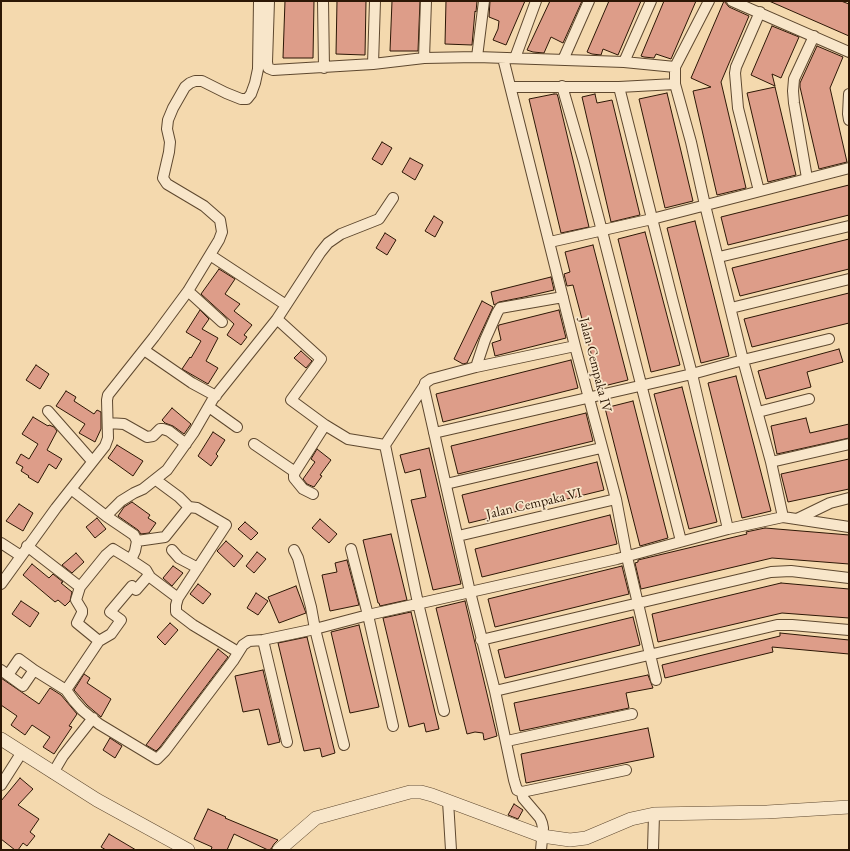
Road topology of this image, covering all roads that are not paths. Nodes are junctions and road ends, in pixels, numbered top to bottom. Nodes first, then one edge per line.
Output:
1 (259, 1) edge
2 (269, 1) edge
3 (323, 1) edge
4 (376, 1) edge
5 (426, 1) edge
6 (484, 1) edge
7 (536, 1) edge
8 (589, 1) edge
9 (651, 1) edge
10 (709, 1) edge
11 (732, 1) edge
12 (760, 12) junction
13 (814, 36) junction
14 (849, 52) edge
15 (477, 57) junction
16 (424, 58) junction
17 (504, 58) junction
18 (514, 58) junction
19 (563, 60) junction
20 (624, 62) junction
21 (373, 64) junction
22 (676, 67) junction
23 (324, 68) junction
24 (675, 84) junction
25 (562, 86) junction
26 (620, 86) junction
27 (511, 87) junction
28 (849, 94) edge
29 (849, 120) edge
30 (849, 168) edge
31 (808, 178) junction
32 (759, 191) junction
33 (394, 198) dead end
34 (705, 205) junction
35 (652, 219) junction
36 (849, 226) edge
37 (602, 231) junction
38 (550, 242) junction
39 (210, 255) junction
40 (718, 256) junction
41 (849, 279) edge
42 (188, 291) junction
43 (563, 297) junction
44 (286, 305) junction
45 (731, 308) junction
46 (277, 319) junction
47 (222, 322) dead end
48 (829, 339) dead end
49 (575, 346) junction
50 (144, 350) junction
51 (743, 360) junction
52 (476, 367) junction
53 (692, 374) junction
54 (641, 385) junction
55 (424, 386) junction
56 (216, 396) junction
57 (589, 397) junction
58 (809, 399) dead end
59 (209, 407) junction
60 (48, 411) dead end
61 (758, 412) junction
62 (108, 424) junction
63 (325, 425) junction
64 (237, 427) dead end
65 (434, 433) junction
66 (186, 444) junction
67 (254, 444) dead end
68 (849, 444) edge
69 (385, 446) junction
70 (601, 448) junction
71 (92, 461) junction
72 (771, 462) junction
73 (294, 472) junction
74 (156, 480) junction
75 (446, 484) junction
76 (70, 489) junction
77 (313, 494) dead end
78 (849, 498) edge
79 (616, 499) junction
80 (189, 508) junction
81 (106, 516) junction
82 (782, 517) junction
83 (797, 519) junction
84 (849, 527) edge
85 (728, 529) junction
86 (458, 536) junction
87 (137, 541) junction
88 (681, 542) junction
89 (1, 543) edge
90 (27, 546) junction
91 (351, 549) dead end
92 (172, 550) dead end
93 (294, 550) dead end
94 (21, 556) junction
95 (627, 557) junction
96 (130, 560) junction
97 (198, 568) junction
98 (149, 575) junction
99 (849, 578) edge
100 (1, 584) edge
101 (80, 587) junction
102 (470, 592) junction
103 (178, 598) junction
104 (418, 603) junction
105 (638, 603) junction
106 (368, 614) junction
107 (314, 629) junction
108 (849, 630) edge
109 (263, 640) junction
110 (481, 640) junction
111 (100, 641) junction
112 (238, 652) junction
113 (650, 655) junction
114 (34, 670) junction
115 (4, 672) edge
116 (656, 680) dead end
117 (66, 690) junction
118 (495, 691) junction
119 (444, 711) dead end
120 (632, 714) dead end
121 (93, 718) junction
122 (393, 726) dead end
123 (1, 739) edge
124 (507, 741) junction
125 (287, 742) dead end
126 (344, 745) dead end
127 (22, 752) junction
128 (626, 770) dead end
129 (53, 772) junction
130 (1, 785) edge
131 (522, 792) junction
132 (448, 801) junction
133 (849, 807) edge
134 (654, 814) junction
135 (542, 836) junction
136 (188, 850) edge
137 (279, 850) edge
138 (451, 850) edge
139 (541, 850) edge
140 (653, 850) edge

1 - 39 street
2 - 23 street
3 - 23 street
4 - 21 street
5 - 16 street
6 - 15 street
7 - 18 street
8 - 19 street
9 - 20 street
10 - 22 street
11 - 12 street
12 - 13 street
12 - 32 street
13 - 14 street
13 - 31 street
15 - 16 street
15 - 17 street
16 - 21 street
17 - 18 street
17 - 27 street, Jalan Cempaka IV
18 - 19 street
19 - 20 street
20 - 22 street
21 - 23 street
22 - 24 street
24 - 26 street
24 - 34 street
25 - 26 street
25 - 27 street
25 - 37 street
26 - 35 street
27 - 38 street, Jalan Cempaka IV
28 - 29 street
30 - 31 street
31 - 32 street
32 - 34 street
33 - 44 street
34 - 35 street
34 - 40 street
35 - 37 street
35 - 53 street
36 - 40 street
37 - 38 street
37 - 54 street
38 - 43 street, Jalan Cempaka IV
39 - 42 street
39 - 44 street
40 - 45 street
41 - 45 street
42 - 47 street
42 - 50 street
43 - 49 street, Jalan Cempaka IV
43 - 52 street
44 - 46 street
45 - 51 street
46 - 56 street
46 - 63 street
48 - 51 street
49 - 52 street
49 - 57 street, Jalan Cempaka IV
50 - 56 street
50 - 62 street
51 - 53 street
51 - 61 street
52 - 55 street
53 - 54 street
53 - 85 street
54 - 57 street
54 - 88 street
55 - 65 street
55 - 69 street
56 - 59 street
57 - 65 street
57 - 70 street, Jalan Cempaka IV
58 - 61 street
59 - 64 street
59 - 66 street
60 - 71 street
61 - 72 street
62 - 66 street
62 - 71 street
63 - 69 street
63 - 73 street
65 - 75 street
66 - 74 street
67 - 73 street
68 - 72 street
69 - 104 street
70 - 75 street
70 - 79 street, Jalan Cempaka IV
71 - 76 street
72 - 82 street
73 - 77 street
74 - 80 street
74 - 81 street
75 - 86 street
76 - 81 street
76 - 90 street
78 - 83 street
79 - 86 street, Jalan Cempaka VI
79 - 95 street, Jalan Cempaka IV
80 - 87 street
80 - 97 street
81 - 87 street
82 - 83 street
82 - 85 street
83 - 84 street
85 - 88 street
86 - 102 street
87 - 96 street
88 - 95 street
89 - 94 street
90 - 94 street
90 - 101 street
91 - 106 street
92 - 97 street
93 - 107 street
94 - 100 street
95 - 102 street
95 - 105 street, Jalan Cempaka IV
96 - 98 street
96 - 101 street
97 - 103 street
98 - 103 street
98 - 111 street
99 - 105 street
101 - 111 street
102 - 104 street
102 - 110 street
103 - 112 street
104 - 106 street
104 - 119 street
105 - 110 street
105 - 113 street, Jalan Cempaka IV
106 - 107 street
106 - 122 street
107 - 109 street
107 - 126 street
108 - 113 street
109 - 112 street
109 - 125 street
110 - 118 street
111 - 117 street
112 - 121 street
113 - 116 street, Jalan Cempaka IV
113 - 118 street
114 - 115 street
114 - 115 street
114 - 117 street
117 - 121 street
118 - 124 street
120 - 124 street
121 - 129 street
123 - 127 street
124 - 131 street
127 - 129 street
127 - 130 street
128 - 131 street
129 - 136 street
131 - 135 street
132 - 135 street
132 - 137 street
132 - 138 street
133 - 134 street
134 - 135 street
134 - 140 street
135 - 139 street

